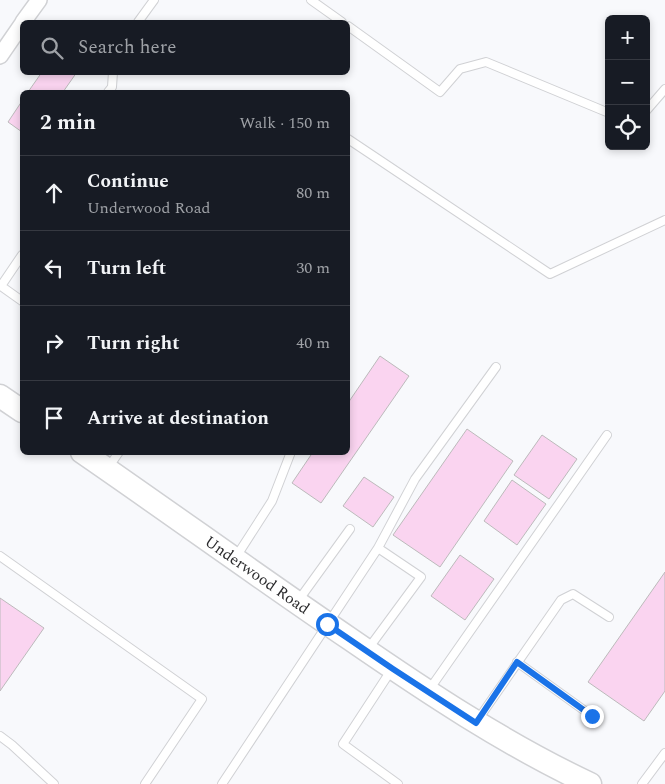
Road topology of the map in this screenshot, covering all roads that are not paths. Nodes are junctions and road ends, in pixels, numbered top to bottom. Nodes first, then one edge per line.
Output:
1 (39, 0) edge
2 (154, 0) edge
3 (310, 0) edge
4 (25, 20) edge
5 (139, 20) edge
6 (339, 20) edge
7 (20, 27) edge
8 (350, 27) edge
9 (0, 56) edge
10 (112, 75) edge
11 (665, 89) edge
12 (110, 90) edge
13 (650, 106) edge
14 (605, 112) edge
15 (350, 140) edge
16 (665, 220) edge
17 (20, 258) edge
18 (20, 300) edge
19 (496, 367) dead end
20 (0, 396) edge
21 (20, 411) edge
22 (607, 435) dead end
23 (92, 455) edge
24 (290, 455) edge
25 (113, 461) edge
26 (350, 529) dead end
27 (378, 548) junction
28 (0, 556) edge
29 (235, 559) junction
30 (297, 602) junction
31 (609, 617) dead end
32 (327, 624) junction
33 (367, 650) junction
34 (517, 662) junction
35 (393, 669) junction
36 (428, 692) junction
37 (592, 716) dead end
38 (476, 723) junction
39 (0, 736) edge
40 (665, 753) edge
41 (54, 784) edge
42 (145, 784) edge
43 (222, 784) edge
44 (398, 784) edge
45 (590, 784) edge
46 (642, 784) edge

1 - 4 street
2 - 5 lane
3 - 6 lane
7 - 9 street
8 - 14 lane
10 - 12 lane
11 - 13 lane
15 - 16 lane
17 - 18 lane
19 - 27 lane
20 - 21 main road
22 - 36 lane
23 - 25 main road, Underwood Road
24 - 29 lane
25 - 29 main road, Underwood Road
26 - 30 lane
27 - 32 lane
27 - 33 lane
28 - 42 lane
29 - 30 main road, Underwood Road
30 - 32 main road, Underwood Road
31 - 34 lane
32 - 33 main road, Underwood Road
32 - 43 lane
33 - 35 main road, Underwood Road
34 - 37 lane
34 - 38 lane
35 - 36 main road, Underwood Road
35 - 44 lane
36 - 38 main road, Underwood Road
38 - 45 main road, Underwood Road
39 - 41 lane
40 - 46 lane

